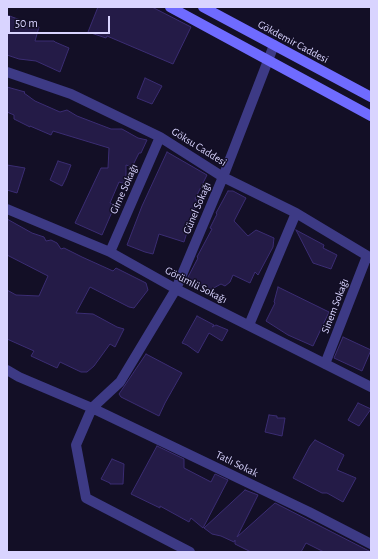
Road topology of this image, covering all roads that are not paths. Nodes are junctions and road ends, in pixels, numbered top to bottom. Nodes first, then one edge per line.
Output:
1 (170, 7) edge
2 (203, 7) edge
3 (274, 45) junction
4 (268, 61) junction
5 (7, 72) edge
6 (371, 97) edge
7 (371, 116) edge
8 (160, 137) junction
9 (223, 177) junction
10 (7, 209) edge
11 (296, 213) junction
12 (110, 252) junction
13 (369, 257) edge
14 (176, 289) junction
15 (249, 326) junction
16 (325, 364) junction
17 (7, 370) edge
18 (371, 388) edge
19 (92, 408) junction
20 (371, 544) edge
21 (190, 552) edge

1 - 4 main road
2 - 3 main road, Gökdemir Caddesi
3 - 4 street, Günel Sokağı
3 - 6 main road, Gökdemir Caddesi
4 - 7 main road
4 - 9 street, Günel Sokağı
5 - 8 street, Göksu Caddesi
8 - 9 street, Göksu Caddesi
8 - 12 street, Girne Sokağı
9 - 11 street, Göksu Caddesi
9 - 14 street, Günel Sokağı
10 - 12 street, Görümlü Sokağı
11 - 13 street, Göksu Caddesi
11 - 15 street
12 - 14 street, Görümlü Sokağı
13 - 16 street, Sinem Sokağı
14 - 15 street, Görümlü Sokağı
14 - 19 street, Günel Sokağı
15 - 16 street, Görümlü Sokağı
16 - 18 street, Görümlü Sokağı
17 - 19 street, Tatlı Sokak
19 - 20 street, Tatlı Sokak
19 - 21 street

